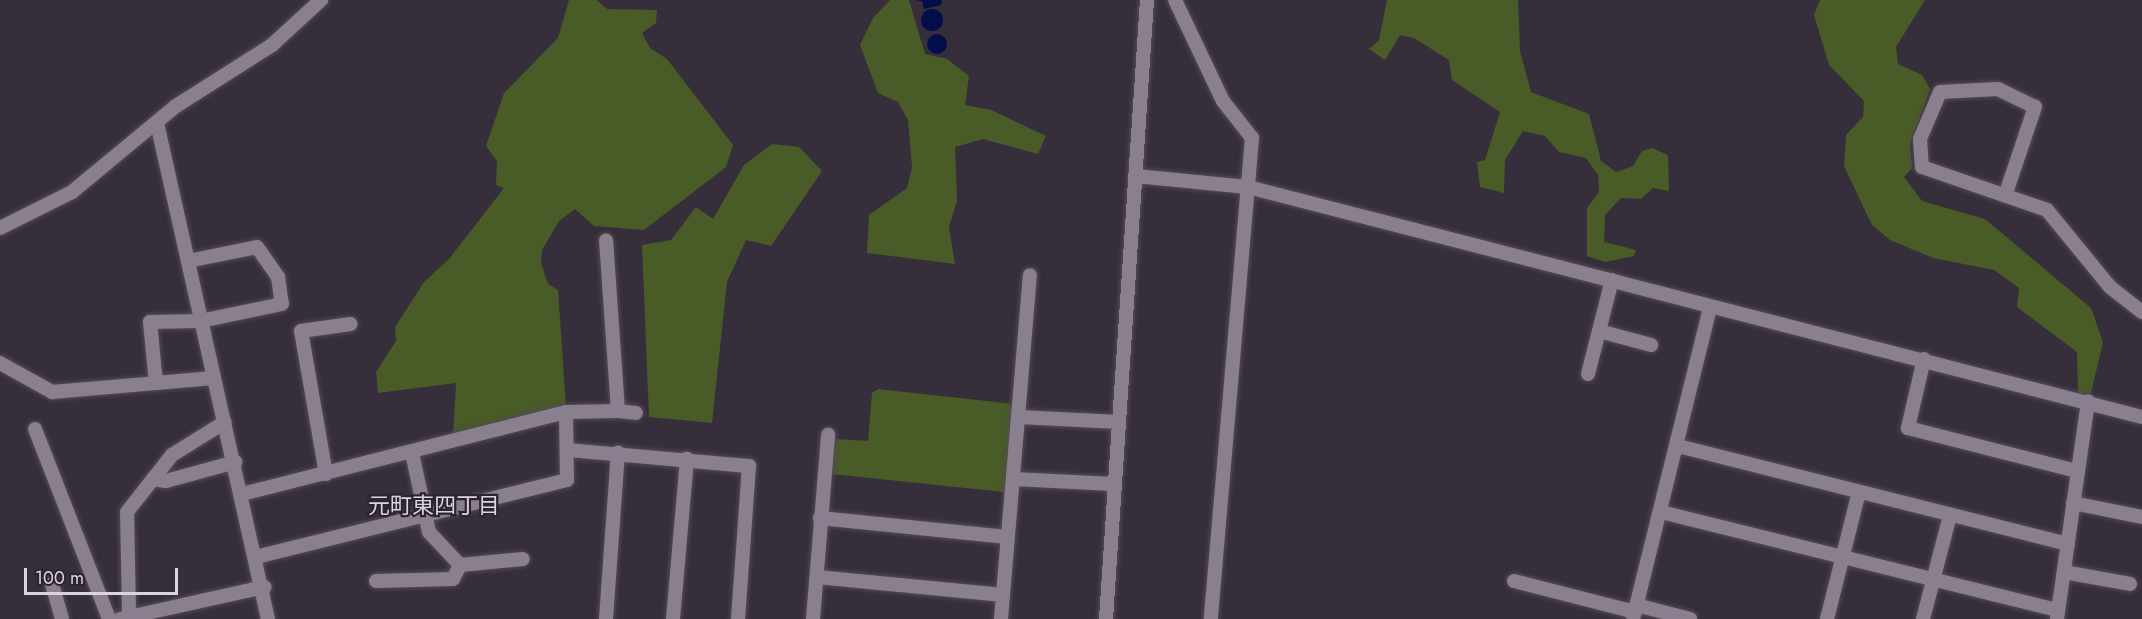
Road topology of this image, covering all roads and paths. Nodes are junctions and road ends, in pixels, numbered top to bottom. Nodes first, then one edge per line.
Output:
1 (321, 0) edge
2 (1147, 0) edge
3 (1175, 0) edge
4 (157, 123) junction
5 (1136, 176) junction
6 (1248, 187) junction
7 (2006, 194) junction
8 (0, 228) edge
9 (606, 240) dead end
10 (188, 261) junction
11 (1030, 275) dead end
12 (1612, 280) junction
13 (1710, 307) junction
14 (2142, 312) edge
15 (200, 321) junction
16 (351, 324) dead end
17 (1599, 331) junction
18 (1651, 345) dead end
19 (1924, 359) junction
20 (0, 363) edge
21 (1588, 374) dead end
22 (213, 378) junction
23 (156, 383) junction
24 (2088, 401) junction
25 (618, 411) junction
26 (566, 412) junction
27 (636, 413) dead end
28 (1018, 417) junction
29 (2142, 417) edge
30 (225, 422) junction
31 (1119, 422) junction
32 (35, 429) dead end
33 (828, 435) dead end
34 (1678, 446) junction
35 (568, 450) junction
36 (618, 452) junction
37 (412, 453) junction
38 (687, 459) junction
39 (235, 462) junction
40 (2077, 471) junction
41 (326, 474) junction
42 (153, 479) junction
43 (1013, 479) junction
44 (1114, 484) junction
45 (1859, 492) junction
46 (242, 494) junction
47 (2073, 503) junction
48 (1661, 512) junction
49 (426, 515) junction
50 (1950, 515) junction
51 (2142, 517) edge
52 (820, 518) junction
53 (1008, 537) junction
54 (2068, 544) junction
55 (1842, 556) junction
56 (257, 557) junction
57 (522, 559) dead end
58 (460, 565) junction
59 (2064, 572) junction
60 (817, 577) junction
61 (1933, 579) junction
62 (1514, 580) dead end
63 (376, 581) dead end
64 (52, 584) dead end
65 (2130, 584) dead end
66 (264, 587) junction
67 (1003, 596) junction
68 (1635, 612) edge
69 (2058, 615) edge
70 (124, 616) edge
71 (62, 619) edge
72 (109, 619) edge
73 (268, 619) edge
74 (606, 619) edge
75 (673, 619) edge
76 (738, 619) edge
77 (813, 619) edge
78 (1001, 619) edge
79 (1106, 619) edge
80 (1211, 619) edge
81 (1690, 619) edge
82 (1827, 619) edge
83 (1923, 619) edge

1 - 4 street
2 - 5 street
3 - 6 street
4 - 8 street
4 - 10 street
5 - 6 street
5 - 31 street
6 - 12 street
6 - 80 street
7 - 7 street
7 - 14 street
9 - 25 street
10 - 15 street
10 - 15 street
11 - 28 street
12 - 13 street
12 - 17 street
13 - 19 street
13 - 34 street
15 - 22 street
15 - 23 street
16 - 41 street
17 - 18 street
17 - 21 street
19 - 24 street
19 - 40 street
20 - 23 street
22 - 23 street
22 - 30 street
24 - 29 street
24 - 40 street
25 - 26 street
25 - 27 street
26 - 35 street
26 - 37 street
28 - 31 street
28 - 43 street
30 - 39 street
30 - 42 street
31 - 44 street
32 - 72 street
33 - 52 street
34 - 45 street
34 - 48 street
35 - 36 street
35 - 49 street
36 - 38 street
36 - 74 street
37 - 41 street
37 - 49 street
38 - 75 street
38 - 76 street
39 - 42 street
39 - 46 street
40 - 47 street
41 - 46 street
42 - 70 street
43 - 44 street
43 - 53 street
44 - 79 street
45 - 50 street
45 - 55 street
46 - 56 street
47 - 51 street
47 - 54 street
48 - 55 street
48 - 68 street
49 - 56 street
49 - 58 street
50 - 54 street
50 - 61 street
52 - 53 street
52 - 60 street
53 - 67 street
54 - 59 street
55 - 61 street
55 - 82 street
56 - 66 street
57 - 58 street
58 - 63 street
59 - 65 street
59 - 69 street
60 - 67 street
60 - 77 street
61 - 69 street
61 - 83 street
62 - 68 street
64 - 71 street
66 - 70 street
66 - 73 street
67 - 78 street
68 - 81 street

